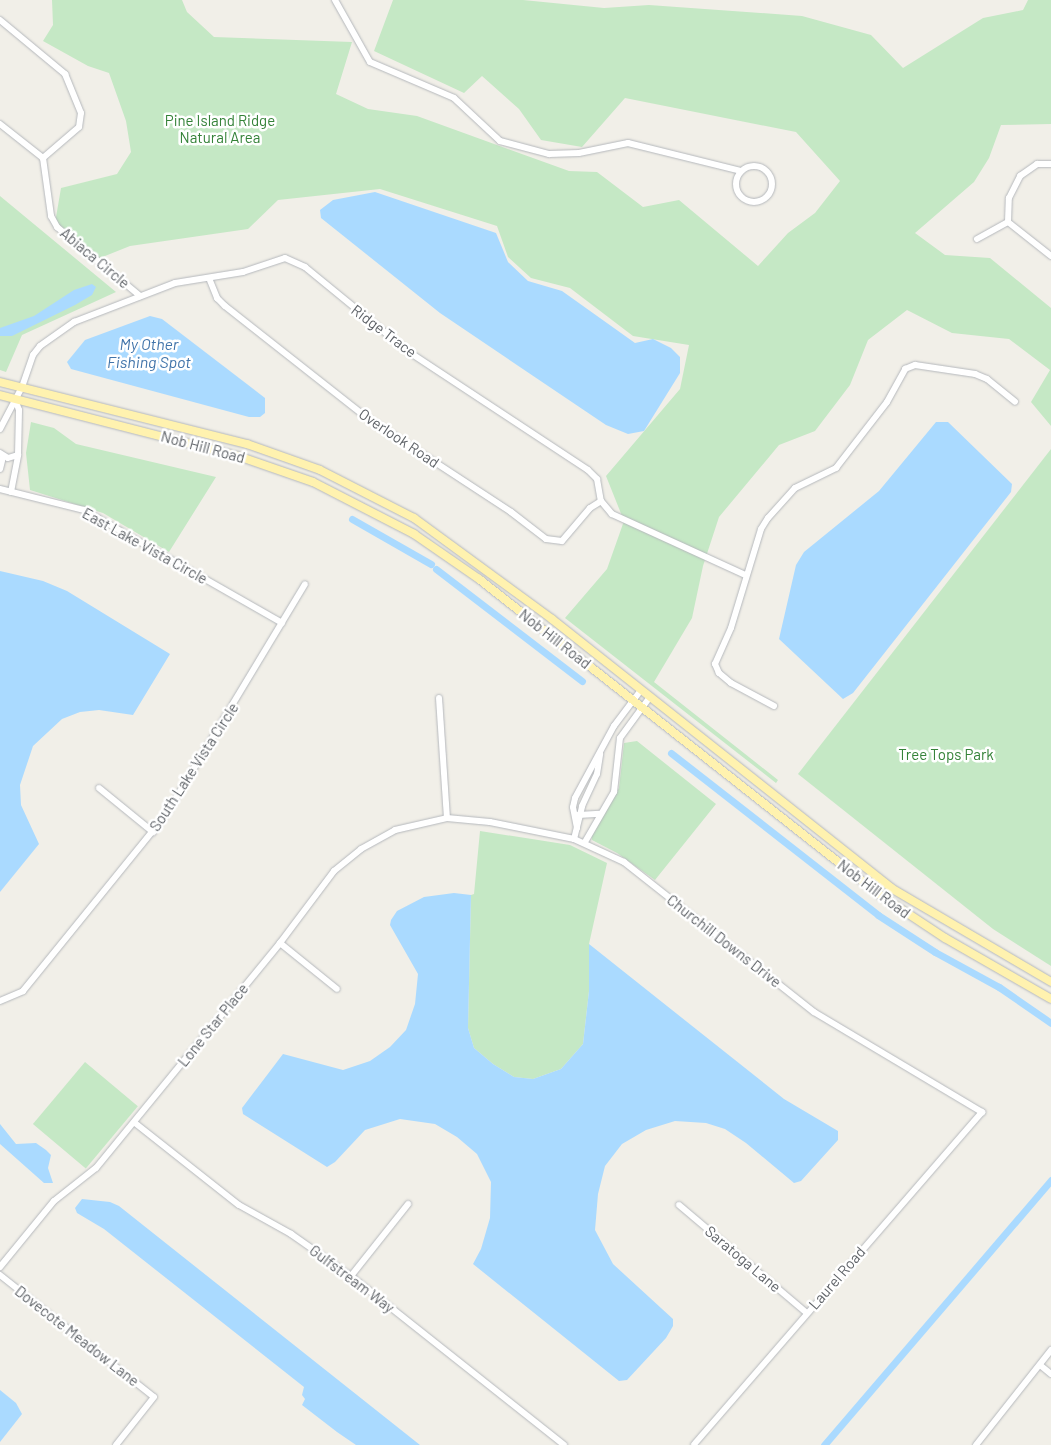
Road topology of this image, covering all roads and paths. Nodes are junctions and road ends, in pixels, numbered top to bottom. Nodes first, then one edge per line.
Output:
1 (335, 0) edge
2 (0, 20) edge
3 (0, 124) edge
4 (44, 158) junction
5 (1051, 164) edge
6 (741, 171) junction
7 (1008, 222) junction
8 (977, 239) dead end
9 (1051, 256) edge
10 (209, 278) junction
11 (140, 296) junction
12 (0, 382) edge
13 (22, 387) junction
14 (0, 395) edge
15 (16, 399) junction
16 (1015, 402) dead end
17 (0, 429) edge
18 (2, 455) edge
19 (18, 456) junction
20 (0, 469) edge
21 (0, 489) edge
22 (10, 492) junction
23 (601, 501) junction
24 (746, 575) junction
25 (305, 584) dead end
26 (282, 623) junction
27 (641, 690) junction
28 (650, 697) junction
29 (439, 698) dead end
30 (633, 701) junction
31 (774, 706) dead end
32 (641, 708) junction
33 (99, 788) dead end
34 (601, 813) junction
35 (579, 815) junction
36 (447, 818) junction
37 (153, 832) junction
38 (574, 838) junction
39 (585, 842) junction
40 (280, 943) junction
41 (1051, 982) edge
42 (338, 989) dead end
43 (1051, 999) edge
44 (2, 1001) edge
45 (982, 1112) joint
46 (134, 1123) junction
47 (408, 1204) dead end
48 (679, 1205) dead end
49 (0, 1267) edge
50 (0, 1275) edge
51 (351, 1276) junction
52 (807, 1313) junction
53 (1051, 1350) edge
54 (1040, 1365) junction
55 (1051, 1374) edge
56 (116, 1445) edge
57 (564, 1445) edge
58 (694, 1445) edge
59 (976, 1445) edge

1 - 6 street
2 - 4 street
3 - 4 street
4 - 11 street, Abiaca Circle
5 - 7 street
6 - 6 street
7 - 8 street
7 - 9 street
10 - 11 street, Ridge Trace
10 - 23 street, Ridge Trace
10 - 23 street, Overlook Road
11 - 13 street, Ridge Trace
12 - 13 main road, Nob Hill Road
13 - 15 street, Ridge Trace
13 - 27 main road, Nob Hill Road
14 - 15 main road, Nob Hill Road
15 - 17 street, Ridge Trace
15 - 19 street
15 - 30 main road, Nob Hill Road
16 - 24 street
18 - 19 street
18 - 20 street
19 - 22 street
21 - 22 street, East Lake Vista Circle
22 - 26 street, East Lake Vista Circle
23 - 24 street
24 - 31 street
25 - 26 street, South Lake Vista Circle
26 - 37 street, South Lake Vista Circle
27 - 28 main road, Nob Hill Road
27 - 30 street
28 - 32 street
28 - 41 main road, Nob Hill Road
29 - 36 street
30 - 32 main road, Nob Hill Road
30 - 35 street
32 - 34 street
32 - 43 main road, Nob Hill Road
33 - 37 street
34 - 35 street
34 - 39 street
35 - 38 street
36 - 38 street, Churchill Downs Drive
36 - 40 street, Lone Star Place
37 - 44 street, South Lake Vista Circle
38 - 39 street, Churchill Downs Drive
39 - 45 street, Churchill Downs Drive
40 - 42 street
40 - 46 street, Lone Star Place
45 - 52 street, Laurel Road
46 - 49 street, Lone Star Place
46 - 51 street, Gulfstream Way
47 - 51 street
48 - 52 street, Saratoga Lane
50 - 56 street, Dovecote Meadow Lane
51 - 57 street, Gulfstream Way
52 - 58 street, Laurel Road
53 - 54 street
54 - 55 street
54 - 59 street

